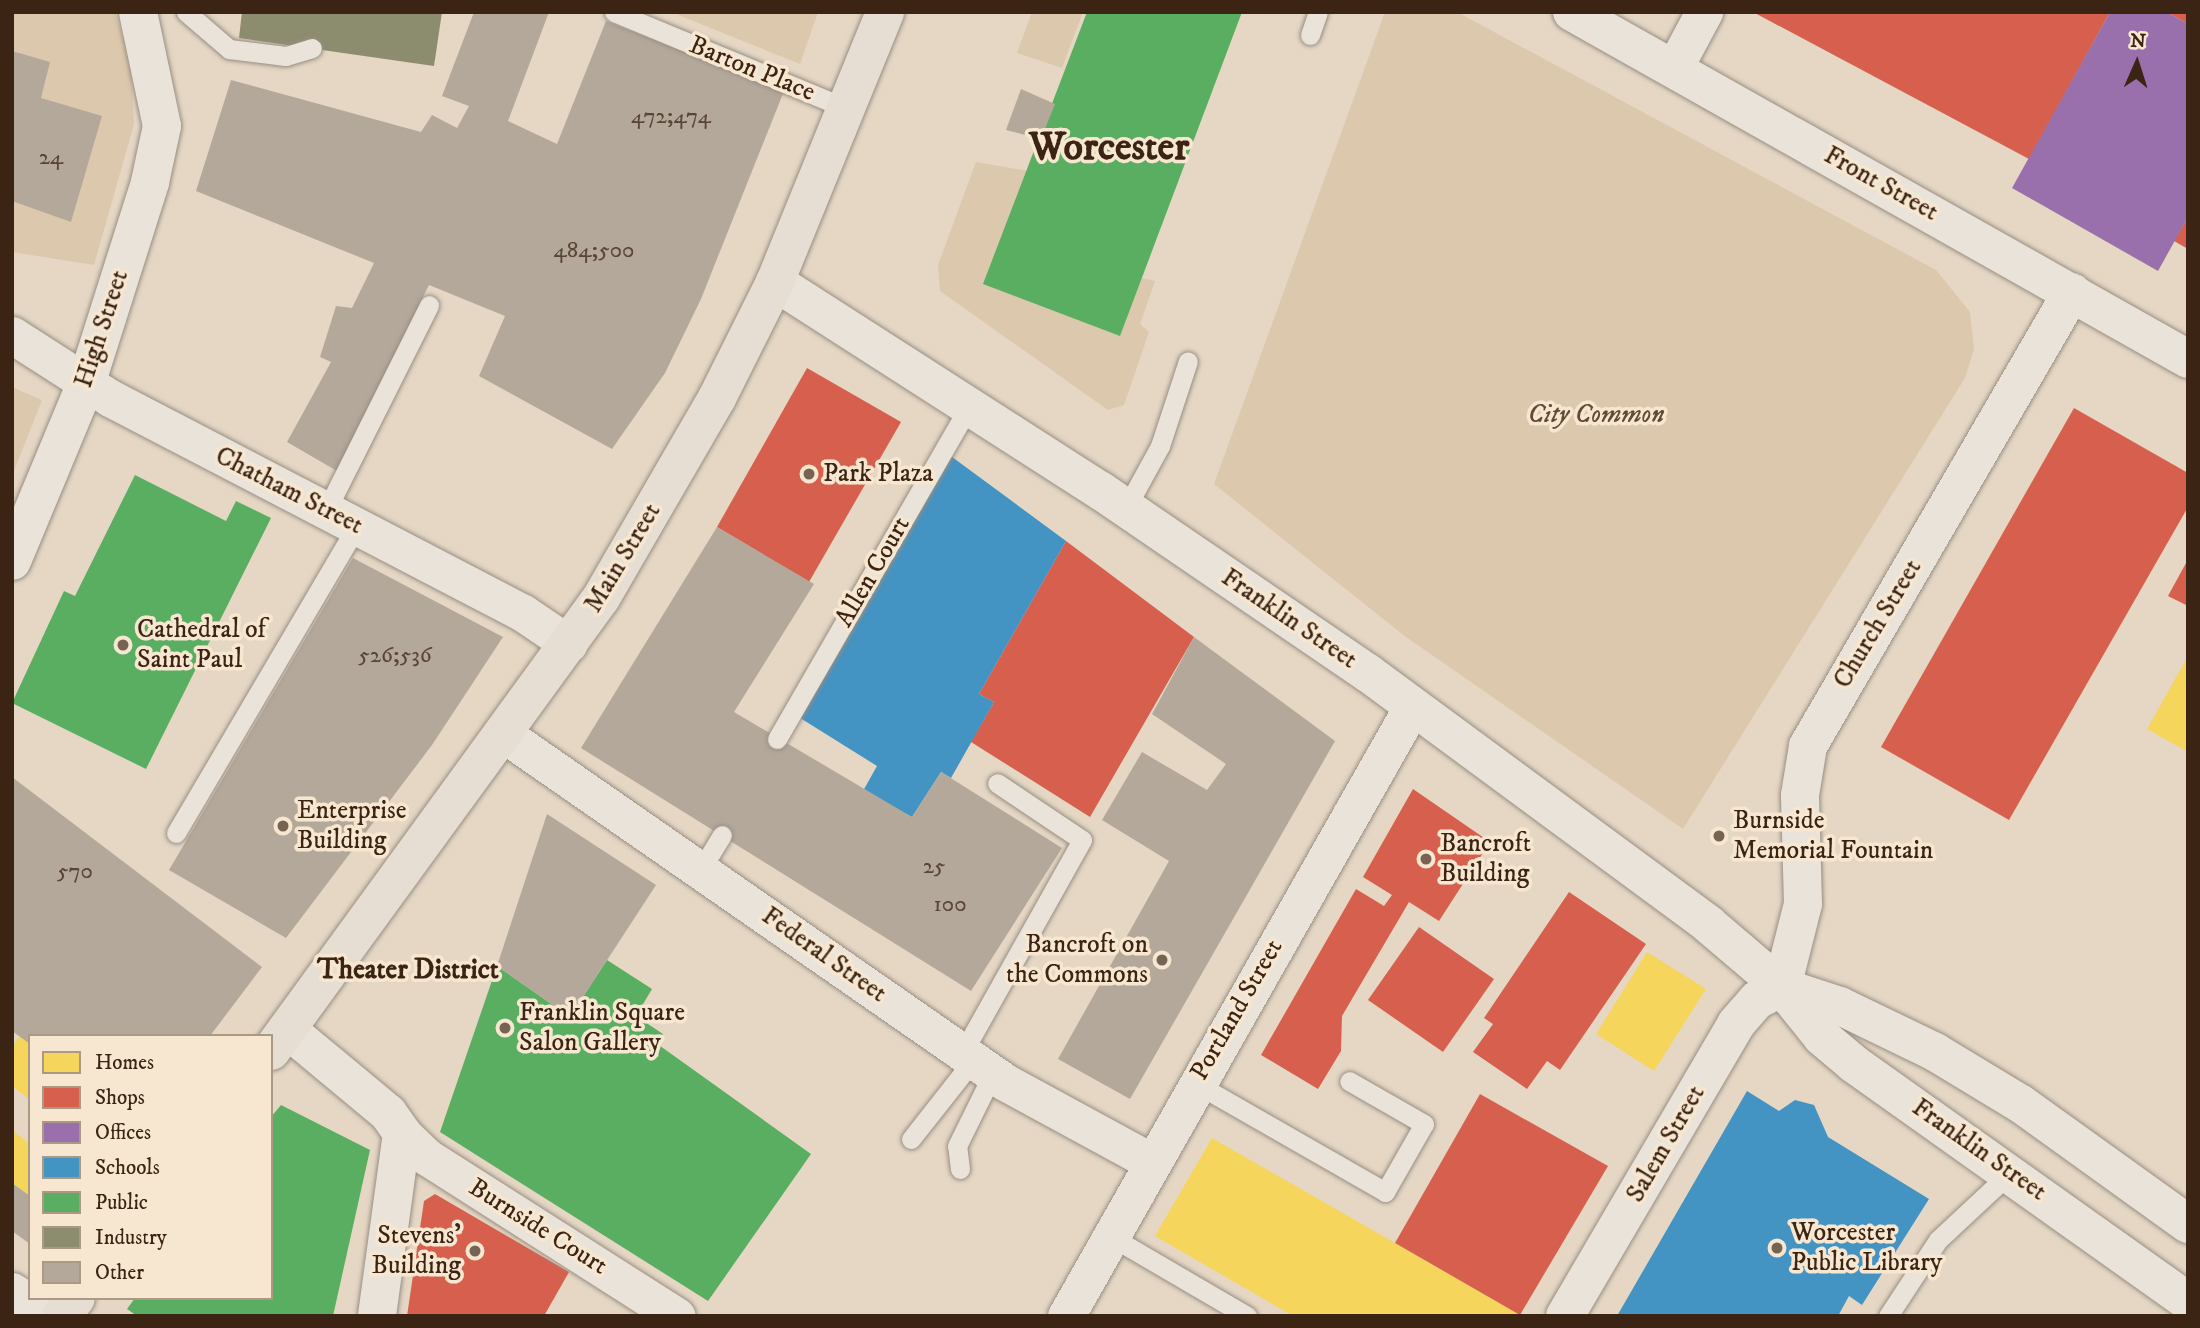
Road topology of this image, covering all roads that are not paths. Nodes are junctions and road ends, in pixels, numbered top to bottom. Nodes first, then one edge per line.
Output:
1 (138, 12) edge
2 (186, 12) edge
3 (614, 12) edge
4 (885, 12) edge
5 (1318, 12) edge
6 (1572, 12) edge
7 (1704, 12) edge
8 (1310, 35) dead end
9 (312, 48) dead end
10 (1674, 68) junction
11 (851, 110) junction
12 (775, 282) junction
13 (2072, 292) junction
14 (429, 305) dead end
15 (12, 335) edge
16 (2188, 359) edge
17 (1188, 361) dead end
18 (88, 378) junction
19 (970, 405) junction
20 (1126, 508) junction
21 (342, 517) junction
22 (12, 561) edge
23 (569, 644) junction
24 (1412, 707) junction
25 (505, 736) junction
26 (777, 739) dead end
27 (997, 783) dead end
28 (176, 833) dead end
29 (722, 835) dead end
30 (700, 872) junction
31 (1782, 987) junction
32 (279, 1041) edge
33 (976, 1061) junction
34 (1349, 1081) dead end
35 (1195, 1083) junction
36 (402, 1133) junction
37 (911, 1139) dead end
38 (1150, 1161) junction
39 (960, 1170) dead end
40 (2011, 1172) junction
41 (2188, 1224) edge
42 (1110, 1236) junction
43 (12, 1292) edge
44 (74, 1300) edge
45 (2188, 1301) edge
46 (49, 1316) edge
47 (61, 1316) edge
48 (377, 1316) edge
49 (677, 1316) edge
50 (1066, 1316) edge
51 (1247, 1316) edge
52 (1565, 1316) edge
53 (1888, 1316) edge

1 - 18 main road, High Street
2 - 9 lane
3 - 11 lane, Barton Place
4 - 11 main road, Main Street
5 - 8 lane
6 - 10 main road, Front Street
7 - 10 street
10 - 13 main road, Front Street
11 - 12 main road, Main Street
12 - 19 main road, Franklin Street
12 - 23 main road, Main Street
13 - 16 main road, Front Street
13 - 31 main road, Church Street
14 - 21 lane
15 - 18 street, Chatham Street
17 - 20 lane
18 - 21 street, Chatham Street
18 - 22 main road, High Street
19 - 20 main road, Franklin Street
19 - 26 lane, Allen Court
20 - 24 main road, Franklin Street
21 - 23 street, Chatham Street
21 - 28 lane
23 - 25 main road, Main Street
24 - 31 main road, Franklin Street
24 - 35 street, Portland Street
25 - 30 street, Federal Street
25 - 32 main road, Main Street
27 - 33 lane
29 - 30 lane
30 - 33 street, Federal Street
31 - 40 main road, Franklin Street
31 - 41 main road, Franklin Street
31 - 52 main road, Salem Street
32 - 36 main road
33 - 37 lane
33 - 38 street, Federal Street
33 - 39 lane
34 - 35 lane
35 - 38 street, Portland Street
36 - 48 main road
36 - 49 street, Burnside Court
38 - 42 street, Portland Street
40 - 45 main road, Franklin Street
40 - 53 lane
42 - 50 street, Portland Street
42 - 51 lane
43 - 46 main road
44 - 47 main road

